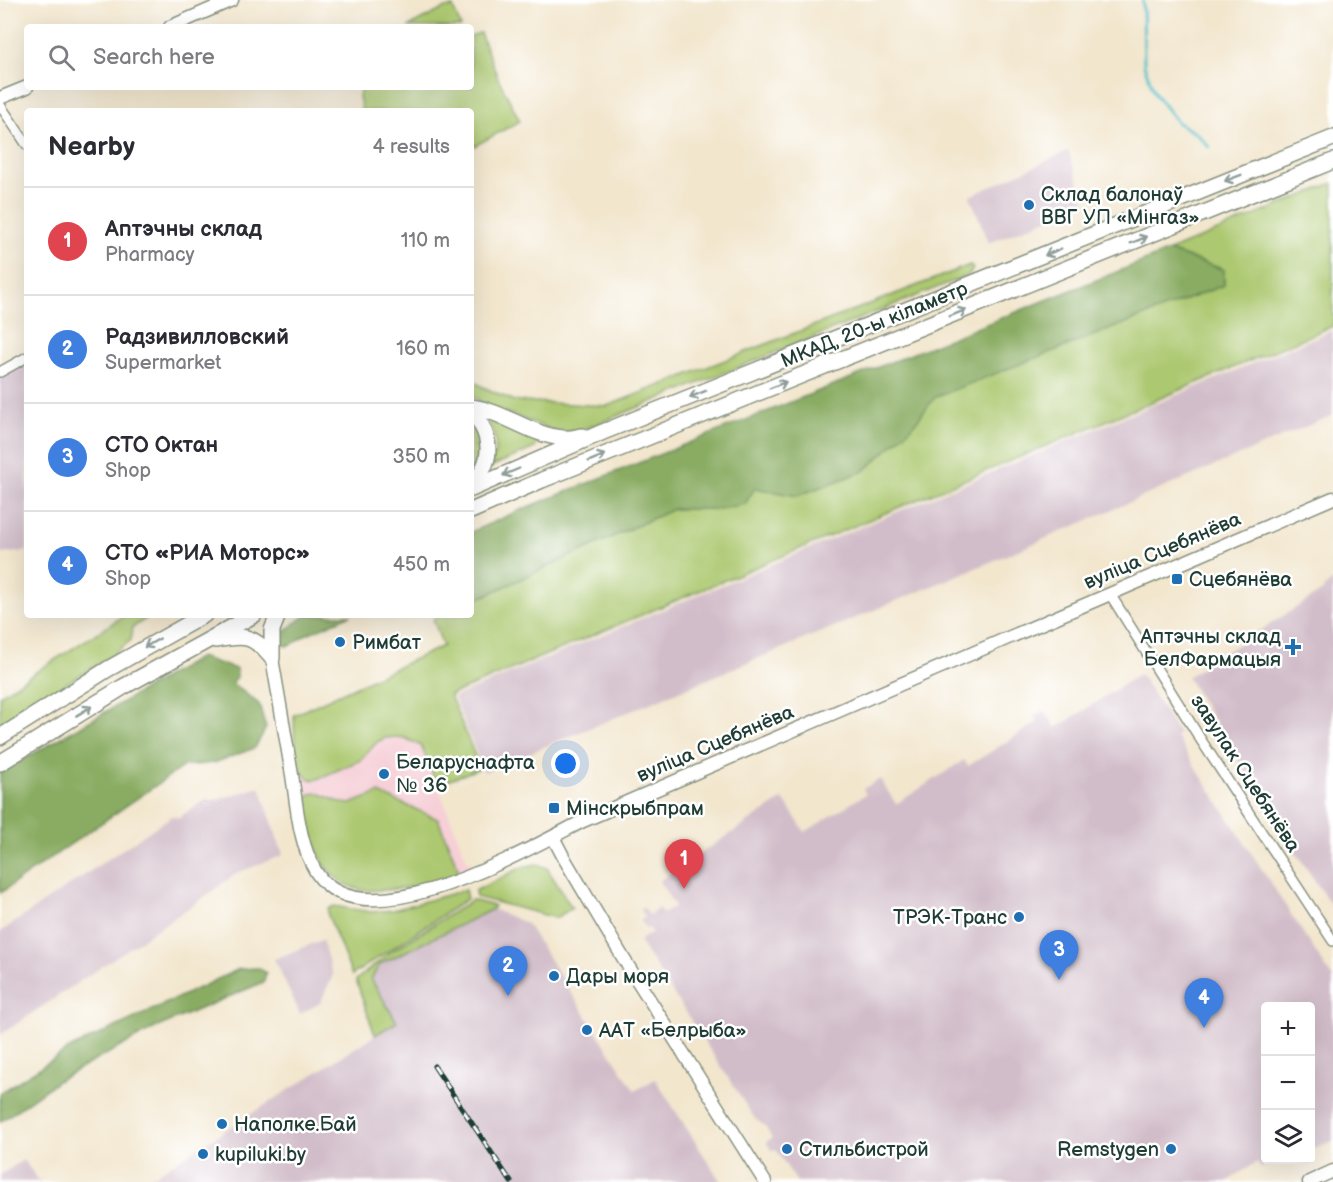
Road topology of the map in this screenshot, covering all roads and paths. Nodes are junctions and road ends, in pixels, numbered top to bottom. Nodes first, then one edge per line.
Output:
1 (232, 0) edge
2 (177, 24) edge
3 (24, 88) edge
4 (0, 98) edge
5 (0, 105) edge
6 (1333, 138) edge
7 (24, 141) edge
8 (1333, 162) edge
9 (24, 359) edge
10 (0, 372) edge
11 (474, 409) edge
12 (474, 414) edge
13 (603, 432) junction
14 (474, 481) edge
15 (474, 488) edge
16 (1333, 498) edge
17 (474, 511) edge
18 (1110, 594) junction
19 (199, 618) edge
20 (248, 618) edge
21 (277, 618) edge
22 (201, 643) junction
23 (272, 658) junction
24 (0, 737) edge
25 (0, 763) edge
26 (553, 837) junction
27 (1333, 940) edge
28 (1333, 1171) edge
29 (765, 1182) edge
30 (1309, 1182) edge

1 - 2 street
3 - 4 street
5 - 7 street
6 -> 13 highway, МКАД, 20-ы кіламетр
17 -> 8 highway, МКАД, 20-ы кіламетр
9 - 10 street
11 - 13 highway
12 - 14 highway
13 -> 15 highway, МКАД, 20-ы кіламетр
16 - 18 street, вуліца Сцебянёва
18 - 26 street, вуліца Сцебянёва
18 - 27 street, завулак Сцебянёва
19 -> 24 highway
20 - 22 highway
21 - 23 highway
22 - 23 highway
25 -> 22 highway
23 - 26 street, вуліца Сцебянёва
26 - 29 street
28 - 30 street

